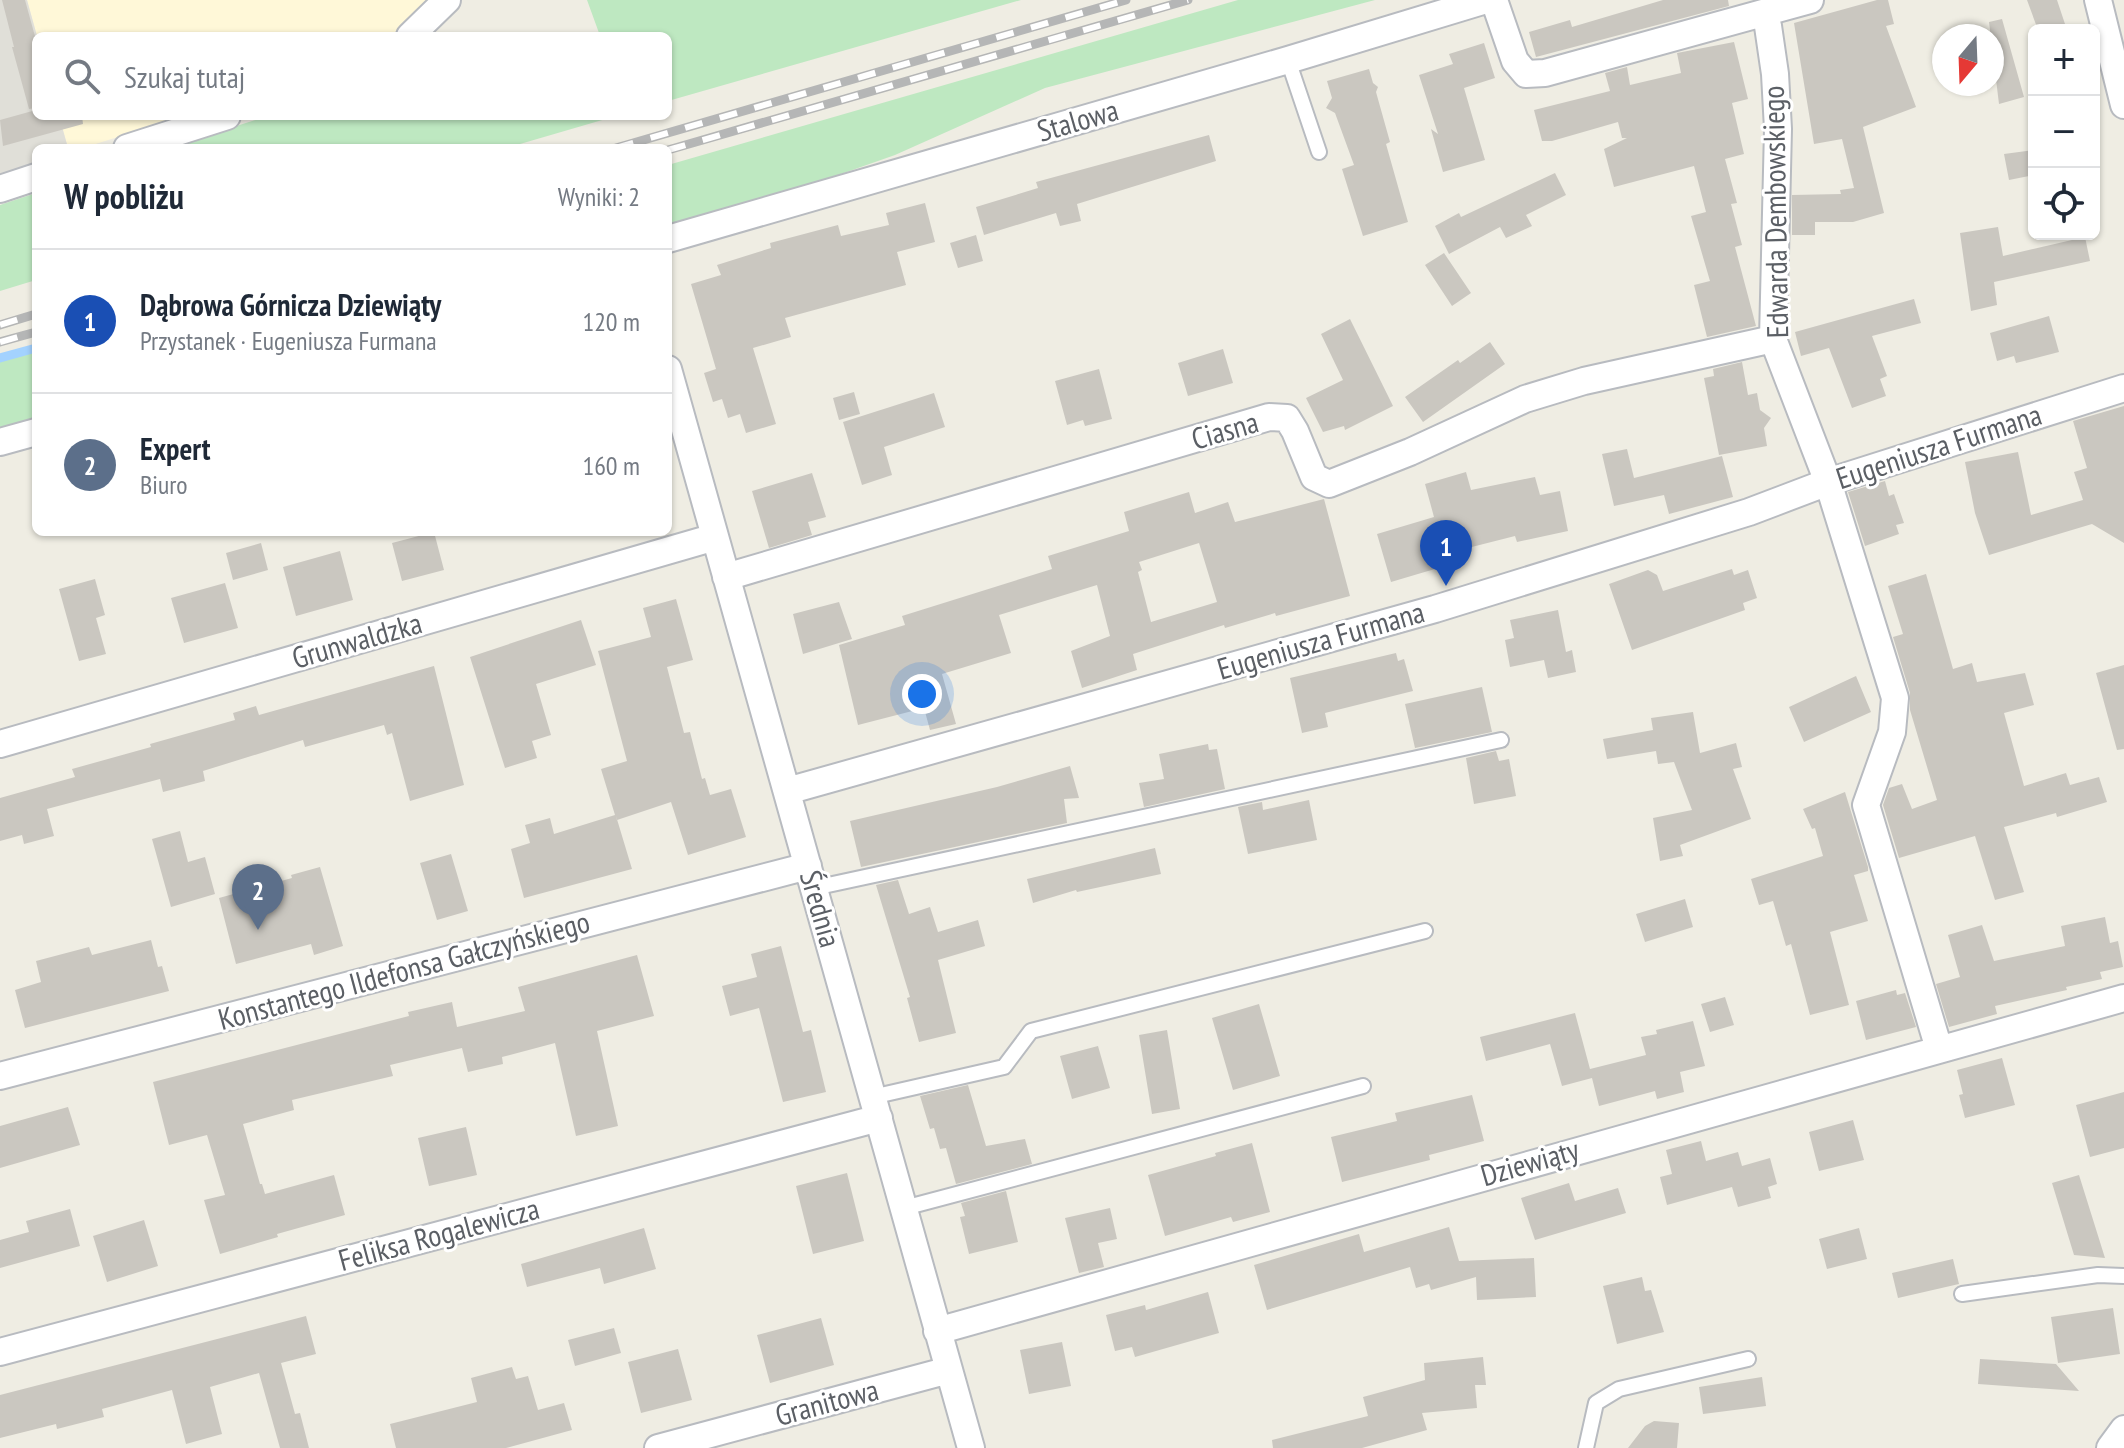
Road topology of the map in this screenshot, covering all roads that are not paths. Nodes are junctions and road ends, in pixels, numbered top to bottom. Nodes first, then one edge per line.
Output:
1 (447, 0) edge
2 (1486, 0) edge
3 (1494, 0) edge
4 (1810, 0) edge
5 (2098, 0) edge
6 (1764, 13) junction
7 (414, 32) edge
8 (1288, 60) junction
9 (2124, 105) edge
10 (214, 120) edge
11 (140, 144) edge
12 (1319, 152) dead end
13 (32, 178) edge
14 (0, 189) edge
15 (672, 238) edge
16 (1773, 339) junction
17 (672, 383) edge
18 (2124, 388) edge
19 (32, 433) edge
20 (0, 442) edge
21 (1828, 482) junction
22 (715, 537) junction
23 (726, 577) junction
24 (1501, 740) dead end
25 (0, 744) edge
26 (787, 791) junction
27 (811, 877) junction
28 (1425, 931) dead end
29 (2124, 998) edge
30 (1939, 1049) junction
31 (0, 1076) edge
32 (1363, 1086) dead end
33 (876, 1108) junction
34 (904, 1208) junction
35 (2124, 1276) edge
36 (1962, 1294) dead end
37 (937, 1331) junction
38 (0, 1352) edge
39 (1748, 1359) dead end
40 (949, 1370) junction
41 (2124, 1429) edge
42 (658, 1448) edge
43 (971, 1448) edge
44 (1586, 1448) edge
45 (2110, 1448) edge

1 - 7 street
2 - 8 street, Stalowa
3 - 6 street
4 - 6 street
5 - 9 street
6 - 16 street, Edwarda Dembowskiego
8 - 12 lane
8 - 15 street, Stalowa
10 - 11 street
13 - 14 street
16 - 21 street, Edwarda Dembowskiego
16 - 23 street, Ciasna
17 - 22 street, Średnia
18 - 21 street, Eugeniusza Furmana
19 - 20 street
21 - 26 street, Eugeniusza Furmana
21 - 30 street, Edwarda Dembowskiego
22 - 23 street, Średnia
22 - 25 street, Grunwaldzka
23 - 26 street, Średnia
24 - 27 lane
26 - 27 street, Średnia
27 - 31 street, Konstantego Ildefonsa Gałczyńskiego
27 - 33 street, Średnia
28 - 33 lane
29 - 30 street, Dziewiąty
30 - 37 street, Dziewiąty
32 - 34 lane
33 - 34 street, Średnia
33 - 38 street, Feliksa Rogalewicza
34 - 37 street, Średnia
35 - 36 lane
37 - 40 street, Średnia
39 - 44 lane
40 - 42 street, Granitowa
40 - 43 street, Średnia
41 - 45 street

